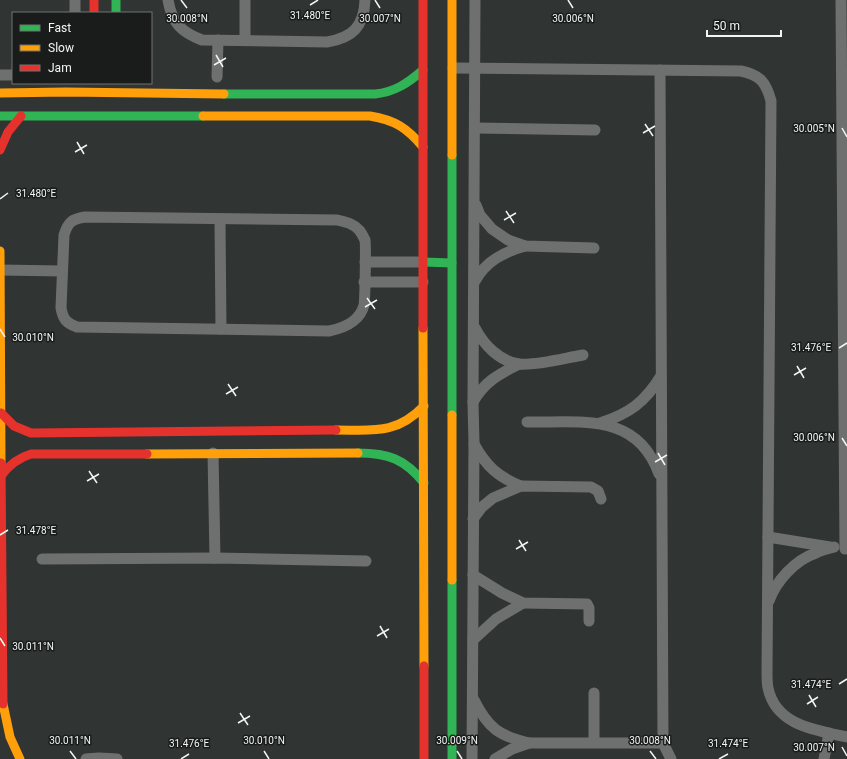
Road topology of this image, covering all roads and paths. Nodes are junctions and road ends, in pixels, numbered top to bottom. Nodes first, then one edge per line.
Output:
1 (75, 0) edge
2 (94, 0) edge
3 (116, 0) edge
4 (168, 0) edge
5 (245, 0) edge
6 (365, 0) edge
7 (422, 0) edge
8 (452, 0) edge
9 (476, 0) edge
10 (841, 0) edge
11 (75, 12) edge
12 (94, 12) edge
13 (116, 12) edge
14 (218, 40) junction
15 (245, 40) junction
16 (452, 68) junction
17 (475, 68) junction
18 (423, 70) junction
19 (660, 70) junction
20 (0, 75) edge
21 (12, 75) edge
22 (217, 77) dead end
23 (77, 84) edge
24 (129, 84) dead end
25 (66, 92) junction
26 (0, 93) edge
27 (138, 93) junction
28 (0, 116) edge
29 (21, 116) junction
30 (475, 128) junction
31 (595, 130) dead end
32 (423, 147) junction
33 (0, 150) edge
34 (845, 168) edge
35 (475, 203) junction
36 (220, 218) junction
37 (845, 240) edge
38 (525, 246) junction
39 (594, 248) dead end
40 (0, 251) edge
41 (365, 262) junction
42 (423, 262) junction
43 (452, 263) junction
44 (0, 270) edge
45 (62, 270) junction
46 (474, 281) junction
47 (364, 282) junction
48 (423, 282) junction
49 (474, 326) junction
50 (845, 328) edge
51 (221, 329) junction
52 (583, 355) dead end
53 (519, 364) junction
54 (662, 375) junction
55 (472, 403) junction
56 (424, 406) junction
57 (1, 413) junction
58 (527, 422) dead end
59 (846, 422) edge
60 (600, 423) junction
61 (474, 444) junction
62 (213, 453) junction
63 (2, 476) junction
64 (662, 480) junction
65 (424, 482) junction
66 (521, 486) junction
67 (601, 499) dead end
68 (473, 519) junction
69 (768, 537) junction
70 (834, 547) junction
71 (846, 549) edge
72 (215, 558) junction
73 (42, 559) dead end
74 (366, 561) dead end
75 (473, 575) junction
76 (523, 603) junction
77 (767, 606) junction
78 (589, 621) dead end
79 (473, 640) junction
80 (594, 693) dead end
81 (472, 698) junction
82 (829, 733) junction
83 (847, 737) edge
84 (594, 742) junction
85 (529, 743) junction
86 (663, 744) junction
87 (20, 759) edge
88 (86, 759) edge
89 (117, 759) edge
90 (424, 759) edge
91 (452, 759) edge
92 (472, 759) edge
93 (495, 759) edge
94 (671, 759) edge
95 (824, 759) edge

1 - 11 street
2 - 12 street
3 - 13 street
4 - 14 street
5 - 15 street
6 - 15 street
7 - 18 street
8 - 16 street
9 - 17 street
10 - 34 street
14 - 15 street
14 - 22 street
16 - 17 street
16 - 43 street
17 - 19 street
17 - 30 street
18 - 27 street
18 - 32 street
19 - 54 street
19 - 69 street
20 - 21 street
23 - 25 street
24 - 27 street
25 - 26 street
25 - 27 street
28 - 29 street
29 - 32 street
29 - 33 street
30 - 31 street
30 - 35 street
32 - 42 street
34 - 37 street
35 - 38 street
35 - 46 street
36 - 41 street
36 - 45 street
36 - 51 street
37 - 50 street
38 - 39 street
38 - 46 street
40 - 44 street
41 - 42 street
41 - 47 street
42 - 43 street
42 - 48 street
43 - 91 street
44 - 45 street
44 - 57 street
45 - 51 street
46 - 49 street
47 - 48 street
47 - 51 street
48 - 56 street
49 - 53 street
49 - 55 street
50 - 59 street
52 - 53 street
53 - 55 street
54 - 60 street
54 - 64 street
55 - 61 street
56 - 57 street
56 - 65 street
57 - 63 street
58 - 60 street
59 - 71 street
60 - 64 street
61 - 66 street
61 - 68 street
62 - 63 street
62 - 65 street
62 - 72 street
63 - 87 street
64 - 86 street
65 - 90 street
66 - 67 street
66 - 68 street
68 - 75 street
69 - 70 street
69 - 77 street
70 - 71 street
70 - 77 street
72 - 73 street
72 - 74 street
75 - 76 street
75 - 79 street
76 - 78 street
76 - 79 street
77 - 82 street
79 - 81 street
80 - 84 street
81 - 85 street
81 - 92 street
82 - 83 street
82 - 95 street
84 - 85 street
84 - 86 street
85 - 93 street
86 - 94 street
88 - 89 street

